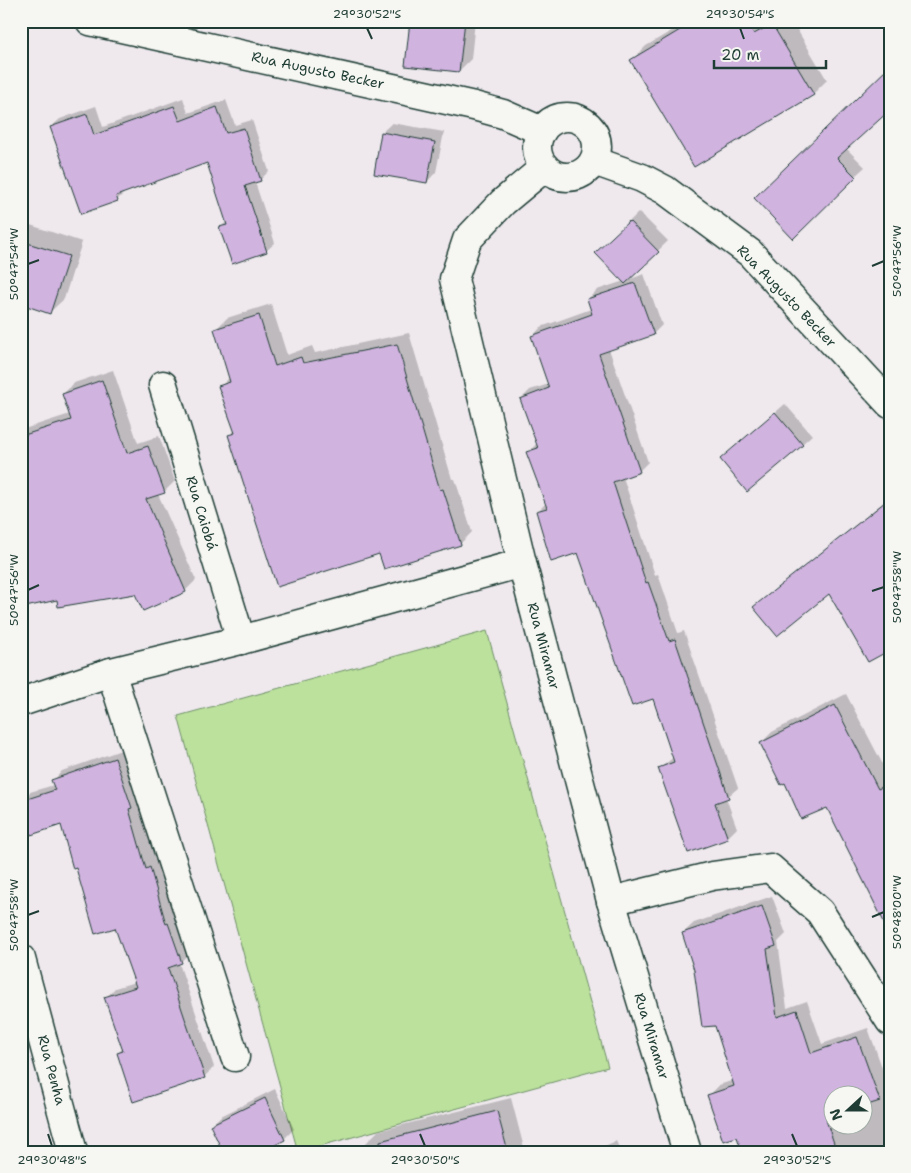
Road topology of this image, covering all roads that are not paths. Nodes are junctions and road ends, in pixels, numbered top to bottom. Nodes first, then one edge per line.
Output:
1 (90, 21) edge
2 (542, 131) junction
3 (594, 161) junction
4 (545, 167) junction
5 (163, 386) dead end
6 (890, 404) edge
7 (522, 563) junction
8 (240, 640) junction
9 (112, 672) junction
10 (21, 702) edge
11 (611, 901) junction
12 (21, 959) edge
13 (890, 1020) edge
14 (234, 1057) dead end
15 (73, 1152) edge
16 (687, 1152) edge

1 - 2 street, Rua Augusto Becker
2 - 3 street
2 - 4 street
3 - 4 street
3 - 6 street, Rua Augusto Becker
4 - 7 street, Rua Miramar
5 - 8 street, Rua Caiobá
7 - 8 street
7 - 11 street, Rua Miramar
8 - 9 street
9 - 10 street
9 - 14 street
11 - 13 street
11 - 16 street, Rua Miramar
12 - 15 street, Rua Penha

